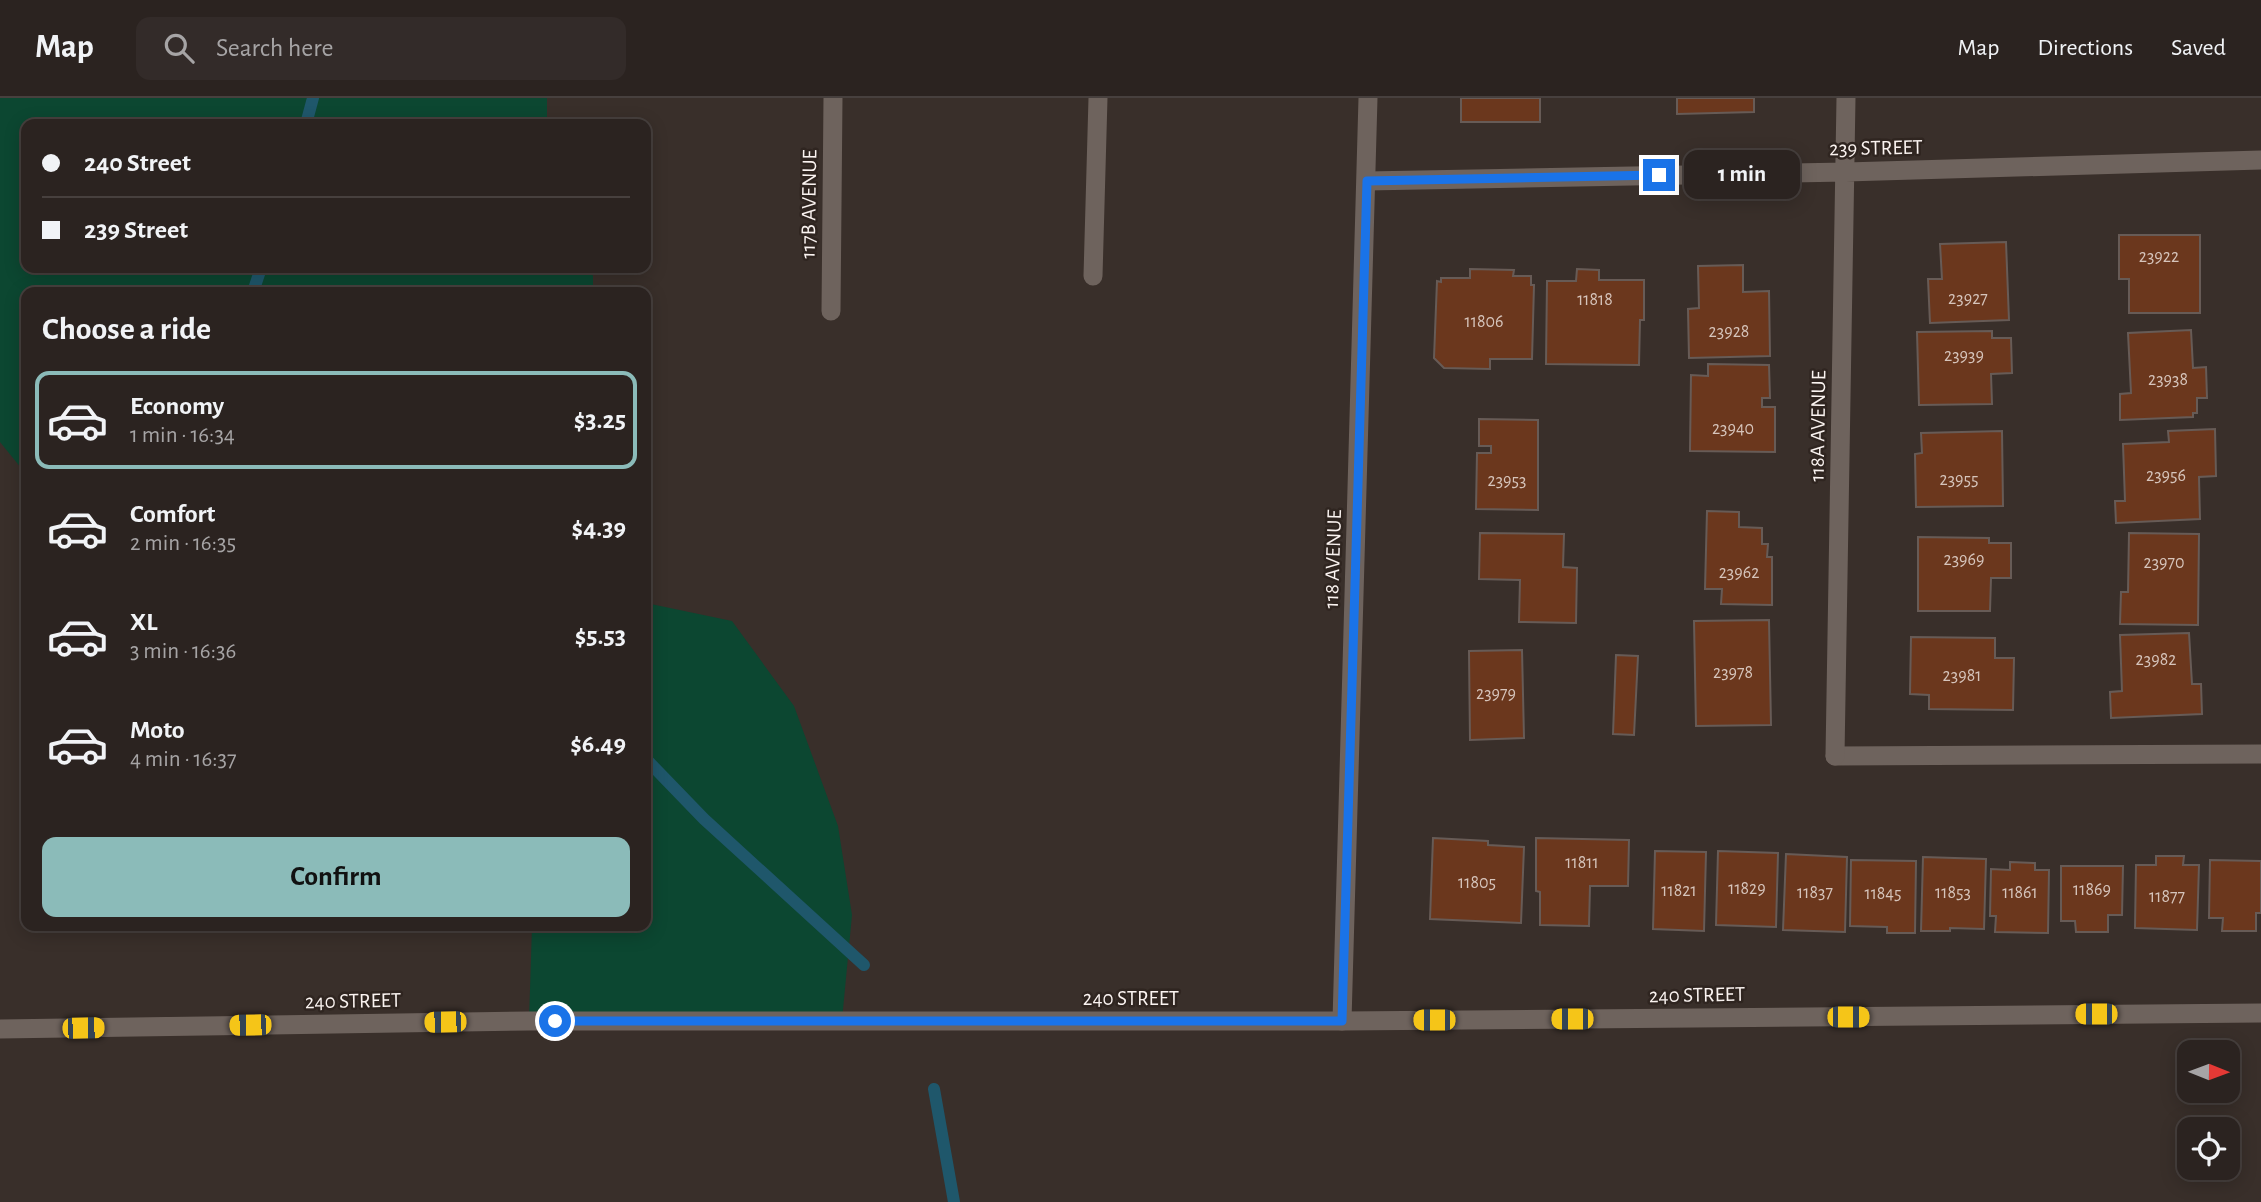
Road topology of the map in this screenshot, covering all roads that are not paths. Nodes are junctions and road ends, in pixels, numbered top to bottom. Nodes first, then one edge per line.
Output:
1 (833, 98) edge
2 (1098, 98) edge
3 (1368, 98) edge
4 (1846, 98) edge
5 (2261, 160) edge
6 (1846, 172) junction
7 (1367, 181) junction
8 (1093, 276) dead end
9 (831, 311) dead end
10 (2261, 754) edge
11 (2261, 1013) edge
12 (1342, 1021) junction
13 (0, 1029) edge

1 - 9 street, 117B AVENUE
2 - 8 street
3 - 7 street, 118 AVENUE
4 - 6 street, 118A AVENUE
5 - 6 street, 239 STREET
6 - 7 street, 239 STREET
6 - 10 street, 118A AVENUE
7 - 12 street, 118 AVENUE
11 - 12 street, 240 STREET
12 - 13 street, 240 STREET

